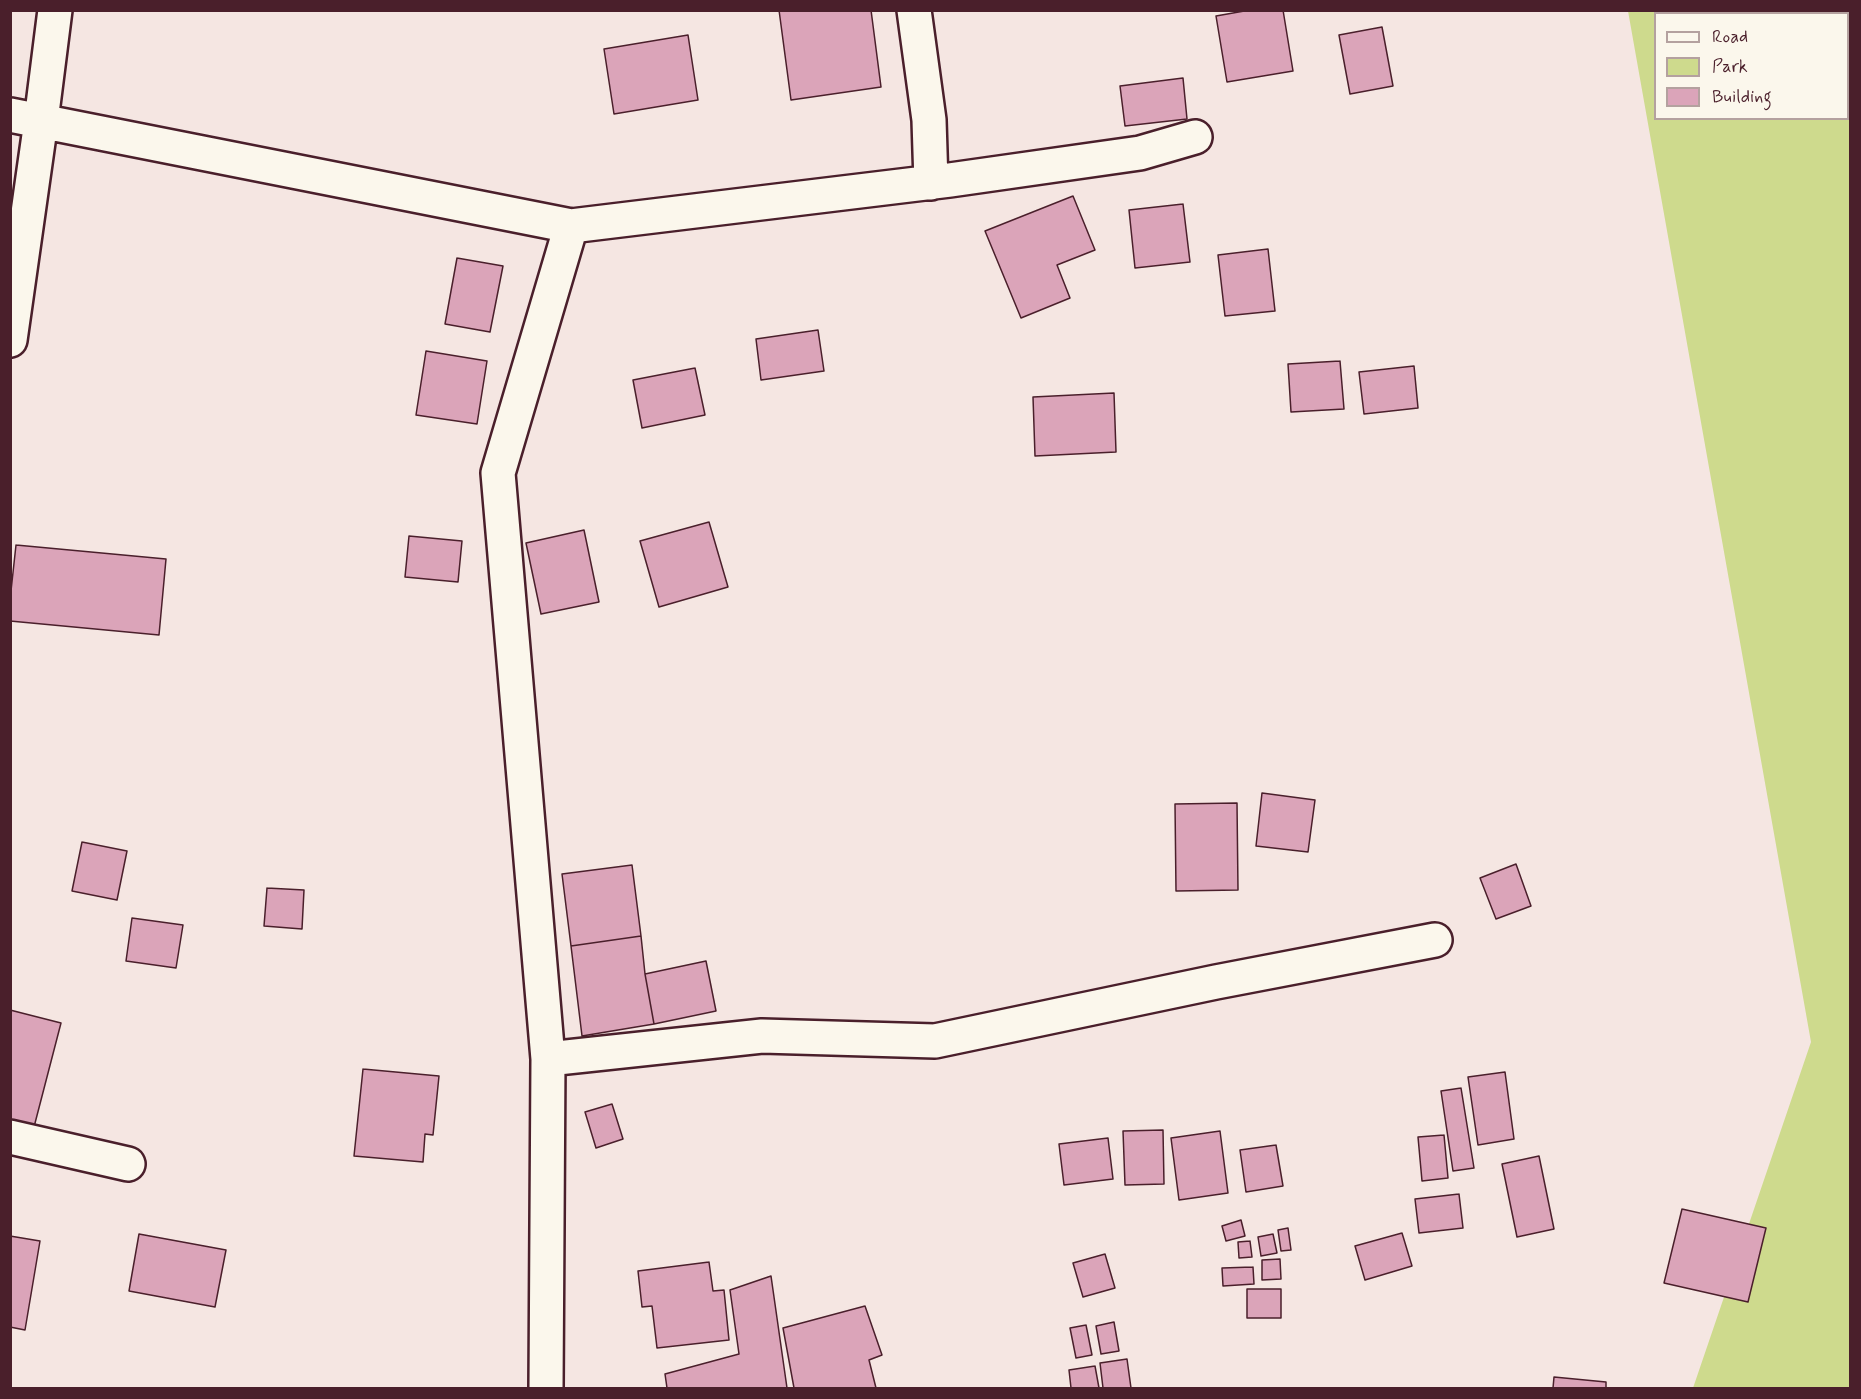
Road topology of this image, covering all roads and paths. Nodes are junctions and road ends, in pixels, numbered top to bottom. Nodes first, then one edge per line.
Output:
1 (55, 10) edge
2 (914, 10) edge
3 (26, 118) edge
4 (1195, 138) dead end
5 (931, 183) junction
6 (571, 226) junction
7 (10, 340) edge
8 (1435, 940) dead end
9 (548, 1059) junction
10 (10, 1137) edge
11 (128, 1164) dead end
12 (546, 1389) edge

1 - 3 street
2 - 5 street
3 - 6 street
3 - 7 street
4 - 5 street
5 - 6 street
6 - 9 street
8 - 9 street
9 - 12 street
10 - 11 street

